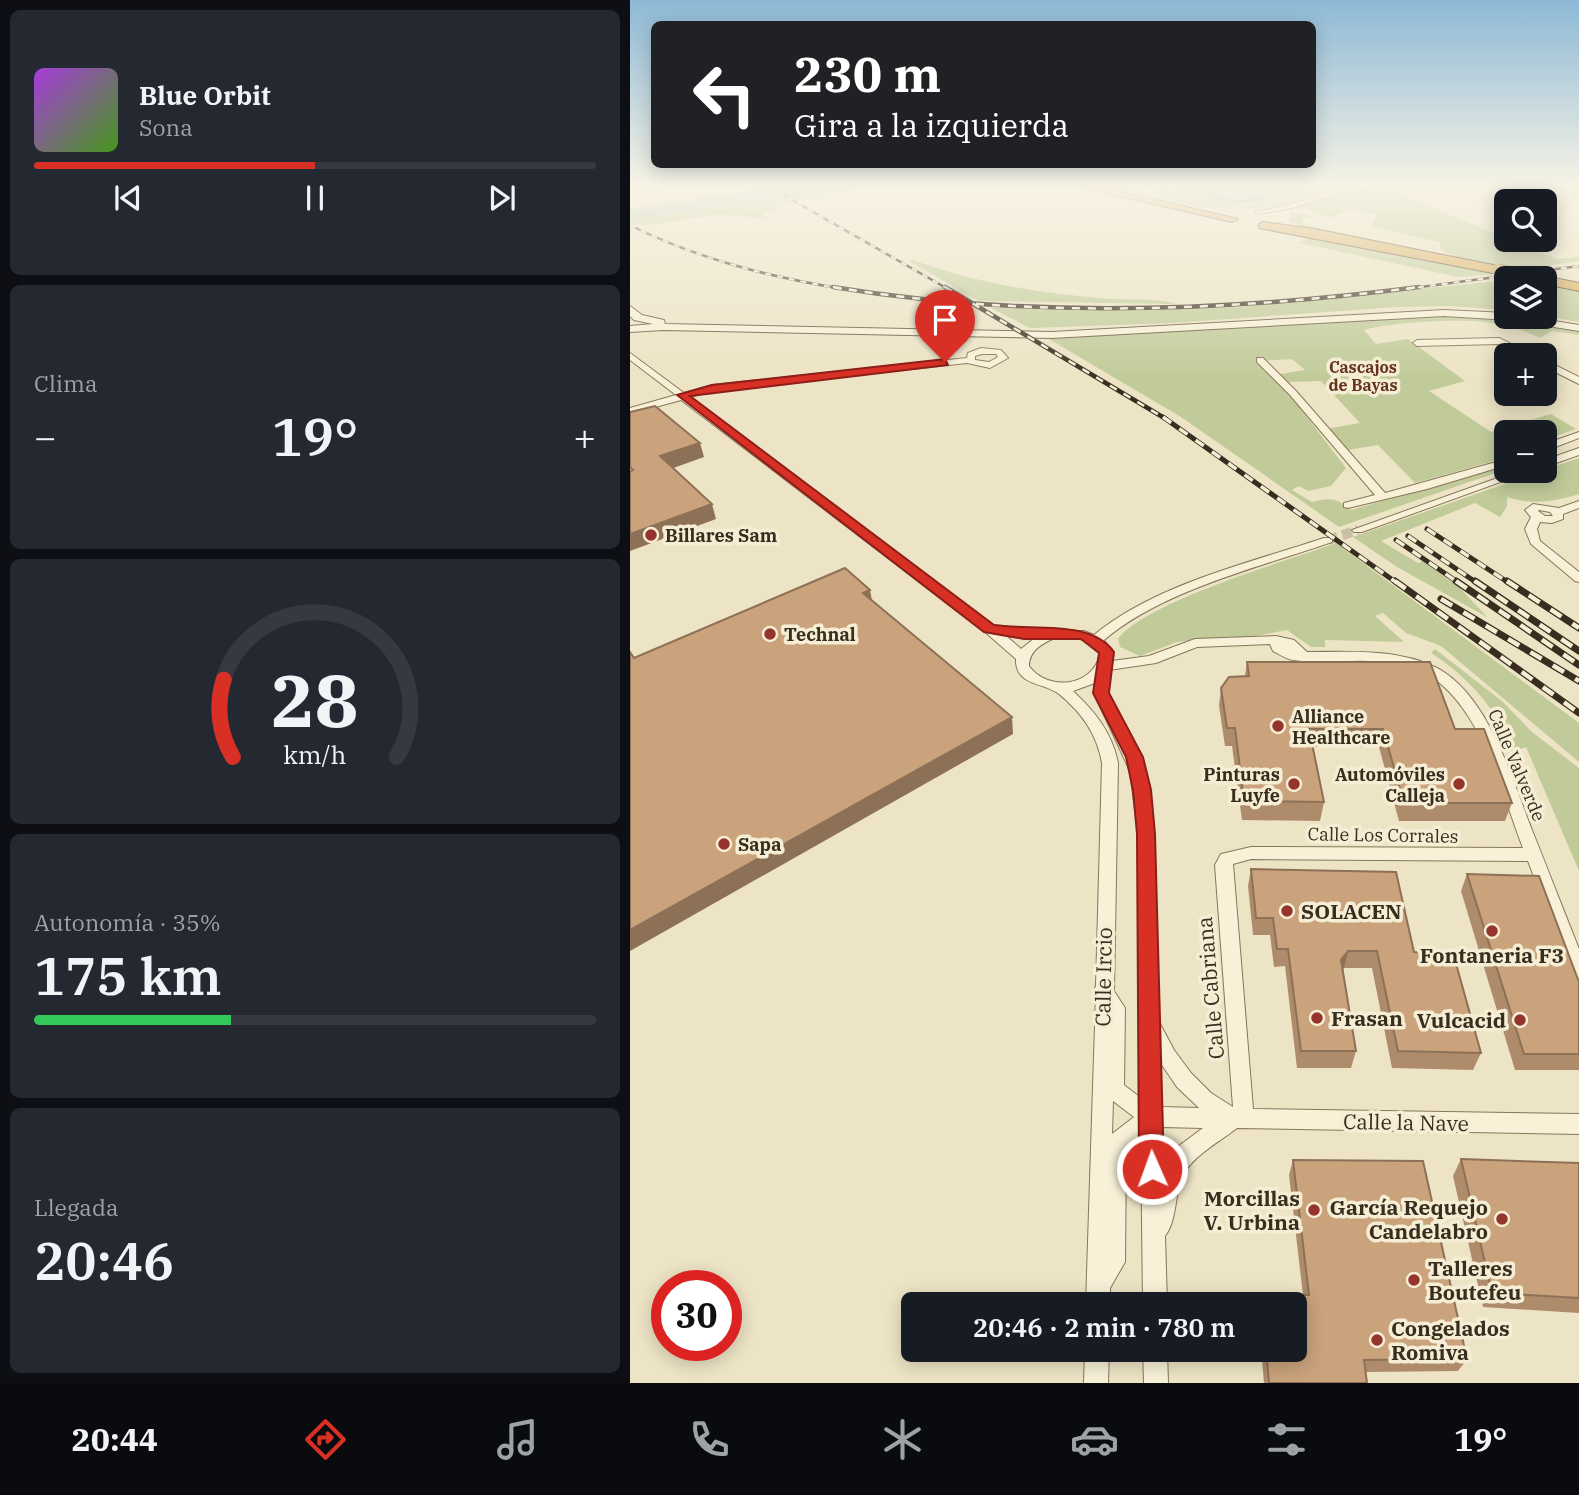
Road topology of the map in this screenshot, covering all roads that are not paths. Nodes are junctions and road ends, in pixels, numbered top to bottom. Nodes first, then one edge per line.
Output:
1 (1394, 250) edge
2 (1494, 270) edge
3 (1557, 282) edge
4 (1578, 286) edge
5 (1494, 313) edge
6 (632, 321) edge
7 (1557, 322) edge
8 (1579, 326) edge
9 (1417, 343) dead end
10 (1503, 343) edge
11 (630, 355) edge
12 (969, 360) dead end
13 (1260, 360) dead end
14 (1557, 369) edge
15 (663, 380) junction
16 (1579, 381) edge
17 (682, 395) junction
18 (633, 410) edge
19 (702, 410) junction
20 (1579, 435) edge
21 (1557, 443) edge
22 (1579, 451) edge
23 (1557, 459) edge
24 (1494, 466) edge
25 (1494, 482) edge
26 (1383, 497) junction
27 (1348, 505) dead end
28 (1564, 508) edge
29 (1357, 530) tunnel mouth
30 (1328, 540) tunnel mouth
31 (1579, 578) edge
32 (990, 629) junction
33 (1055, 633) junction
34 (1096, 640) junction
35 (1023, 659) junction
36 (1105, 669) junction
37 (1059, 687) junction
38 (1534, 855) junction
39 (1232, 856) joint
40 (1579, 972) edge
41 (1103, 990) junction
42 (1149, 1021) junction
43 (1150, 1117) junction
44 (1238, 1119) junction
45 (1579, 1124) edge
46 (1155, 1246) junction
47 (1098, 1292) edge
48 (1099, 1292) edge
49 (1155, 1292) edge
50 (1097, 1362) edge
51 (1156, 1362) edge
52 (1096, 1383) edge
53 (1156, 1383) edge

1 - 2 highway, bridge
3 - 4 highway
5 - 6 street
6 - 8 street
7 - 8 street
9 - 10 street
11 - 15 street
12 - 17 street
13 - 26 street
14 - 16 street
15 - 17 street
15 - 18 street
17 - 18 street
17 - 19 street
18 - 19 street
19 - 32 street
20 - 21 street
22 - 23 street
24 - 26 street
25 - 29 street
26 - 27 street
28 - 31 street
30 - 34 street
32 - 33 street
32 - 35 street
33 - 34 street
33 - 35 street
34 - 36 street
35 - 37 street
36 - 37 street
36 - 38 street, Calle Valverde
36 - 42 street
37 - 41 street, Calle Ircio
38 - 39 street, Calle Los Corrales
38 - 40 street, Calle Valverde
39 - 44 street, Calle Cabriana
41 - 43 street
41 - 47 street, Calle Ircio
42 - 43 street
42 - 44 street
43 - 44 street, Calle la Nave
43 - 46 street
43 - 48 street, Calle Ircio
44 - 45 street, Calle la Nave
44 - 46 street
46 - 49 street
50 - 52 street
51 - 53 street

